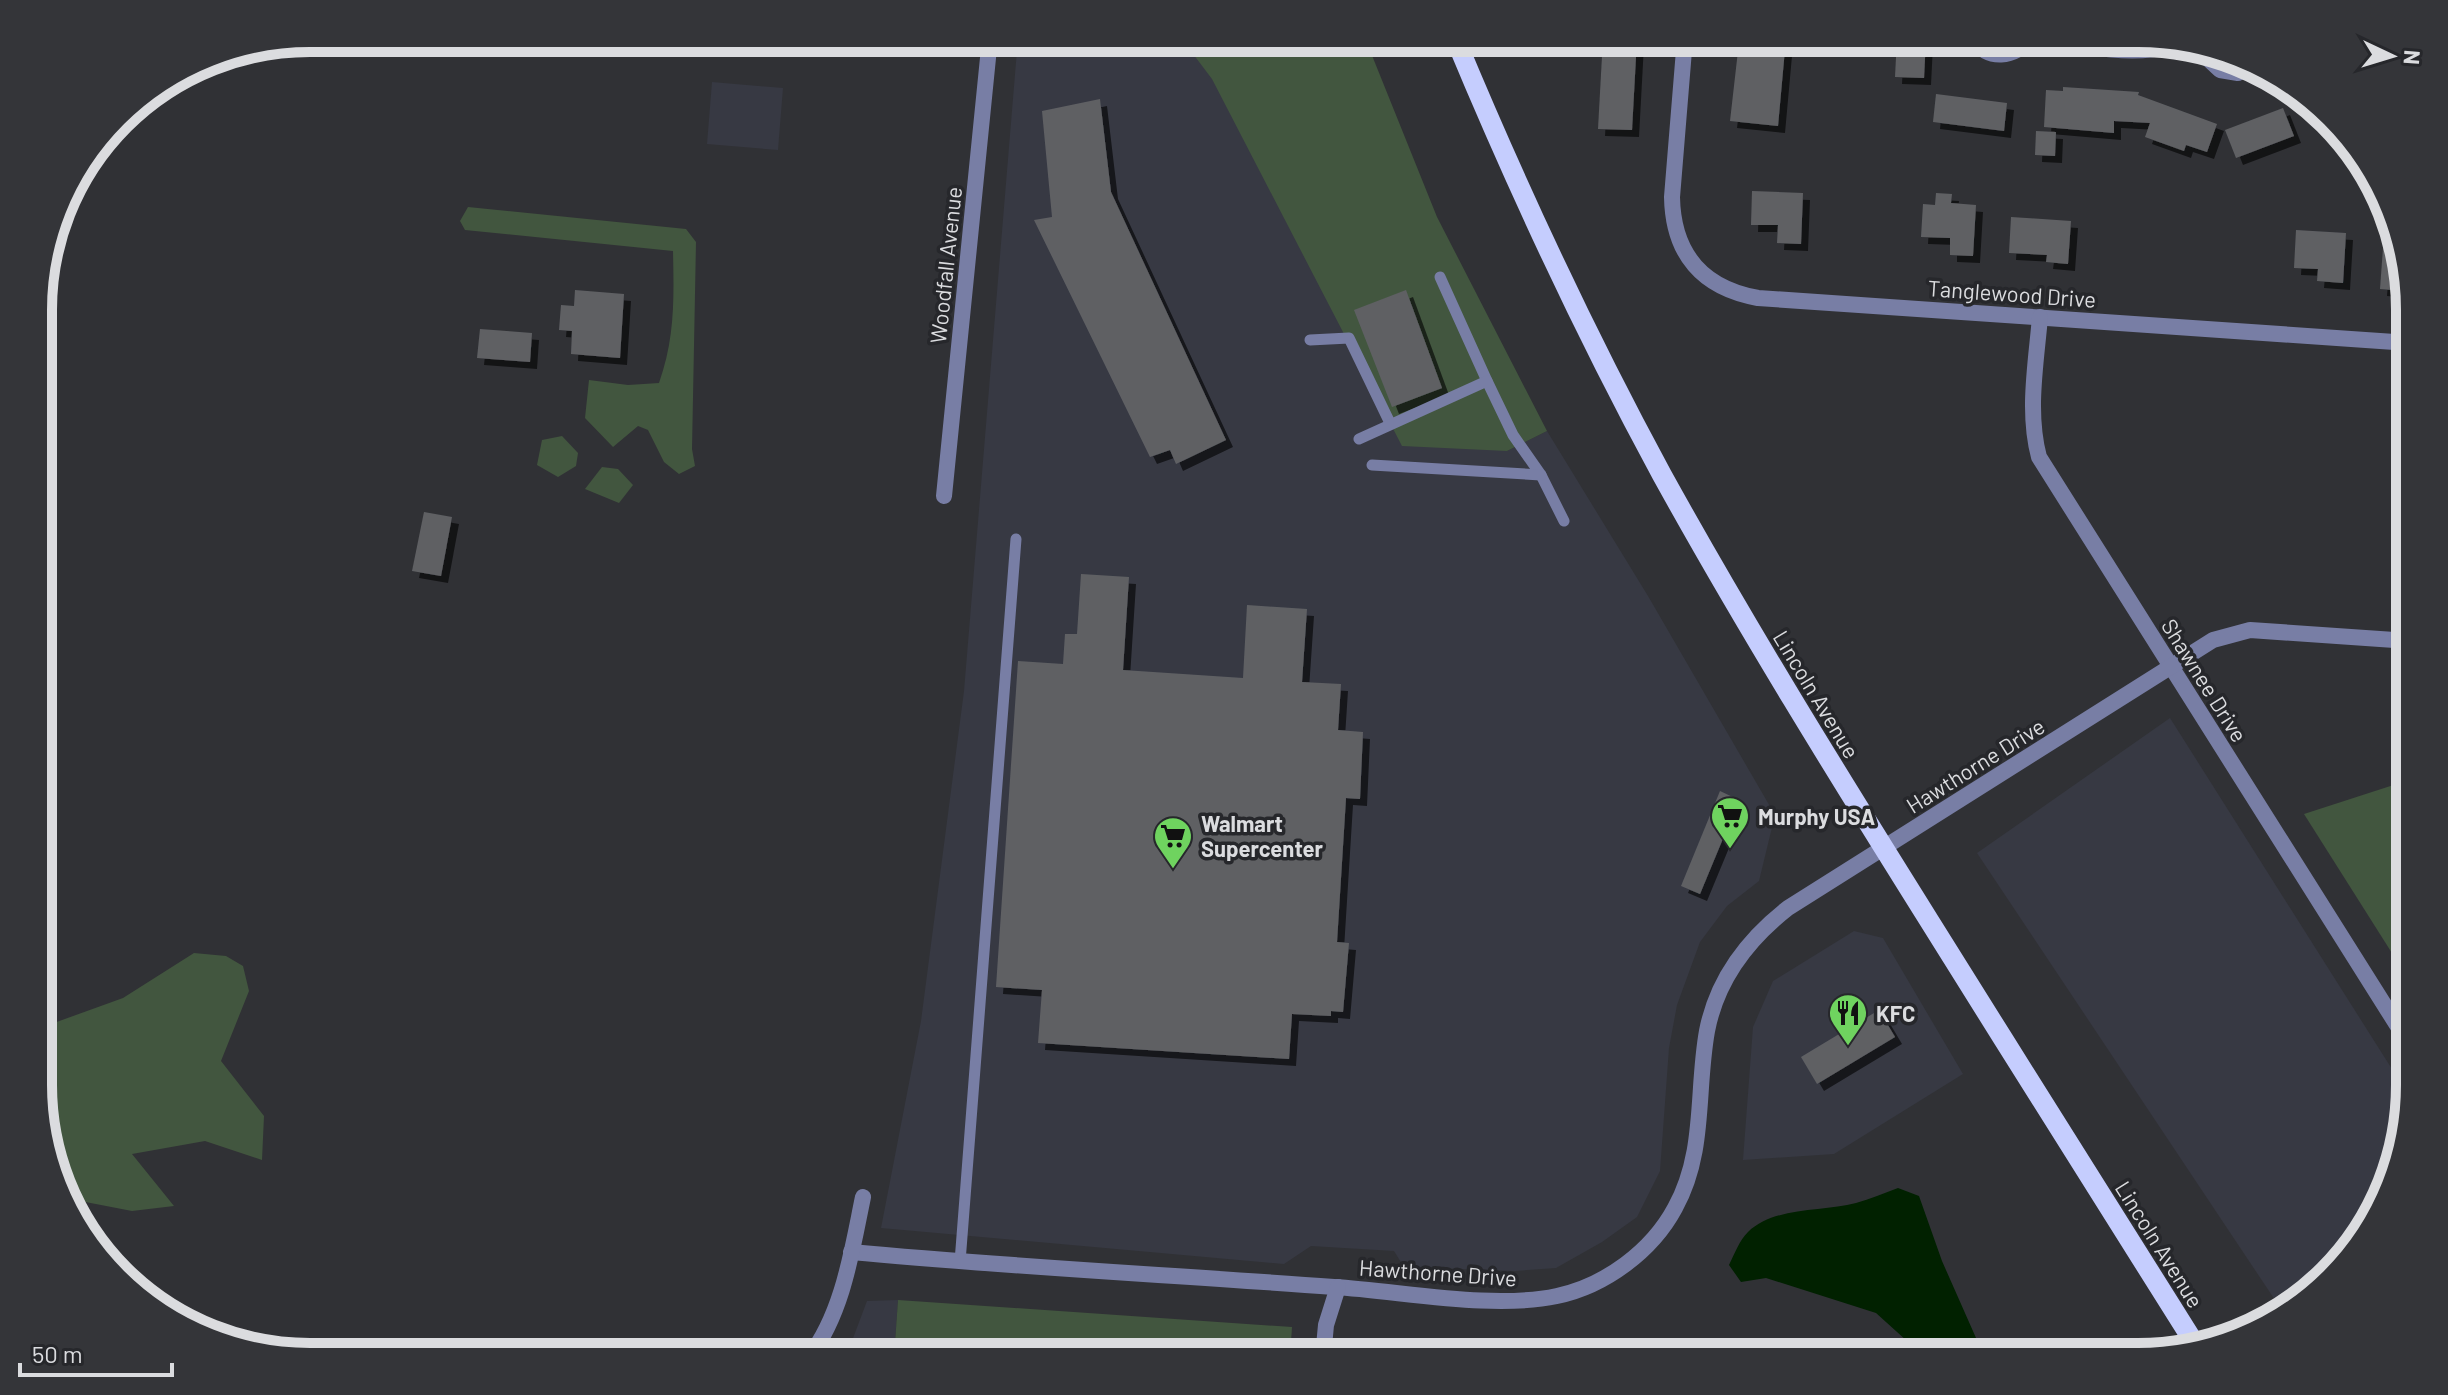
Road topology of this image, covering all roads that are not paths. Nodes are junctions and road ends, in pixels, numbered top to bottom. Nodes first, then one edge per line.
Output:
1 (989, 52) edge
2 (1461, 52) edge
3 (1684, 52) edge
4 (1987, 52) edge
5 (2012, 52) edge
6 (2213, 64) edge
7 (2238, 73) edge
8 (1440, 277) dead end
9 (2040, 317) junction
10 (1310, 340) dead end
11 (2395, 342) edge
12 (1487, 381) junction
13 (1390, 423) junction
14 (1359, 439) dead end
15 (1372, 465) dead end
16 (1541, 475) junction
17 (944, 496) dead end
18 (1564, 521) dead end
19 (1016, 539) dead end
20 (2395, 640) edge
21 (2171, 668) junction
22 (1884, 848) junction
23 (2395, 1022) edge
24 (863, 1197) dead end
25 (851, 1252) junction
26 (960, 1262) junction
27 (1338, 1287) junction
28 (2191, 1337) edge
29 (1324, 1342) edge
30 (820, 1343) edge

1 - 17 street, Woodfall Avenue
2 - 22 main road, Lincoln Avenue
3 - 9 street, Tanglewood Drive
4 - 5 street
6 - 7 street
8 - 12 lane
9 - 11 street, Tanglewood Drive
9 - 21 street, Shawnee Drive
10 - 13 lane
12 - 13 lane
12 - 16 lane
13 - 14 lane
15 - 16 lane
16 - 18 lane
19 - 26 lane
20 - 21 street, Hawthorne Drive
21 - 22 street, Hawthorne Drive
21 - 23 street, Shawnee Drive
22 - 27 street, Hawthorne Drive
22 - 28 main road, Lincoln Avenue
24 - 25 street
25 - 26 street, Hawthorne Drive
25 - 30 street
26 - 27 street, Hawthorne Drive
27 - 29 street

